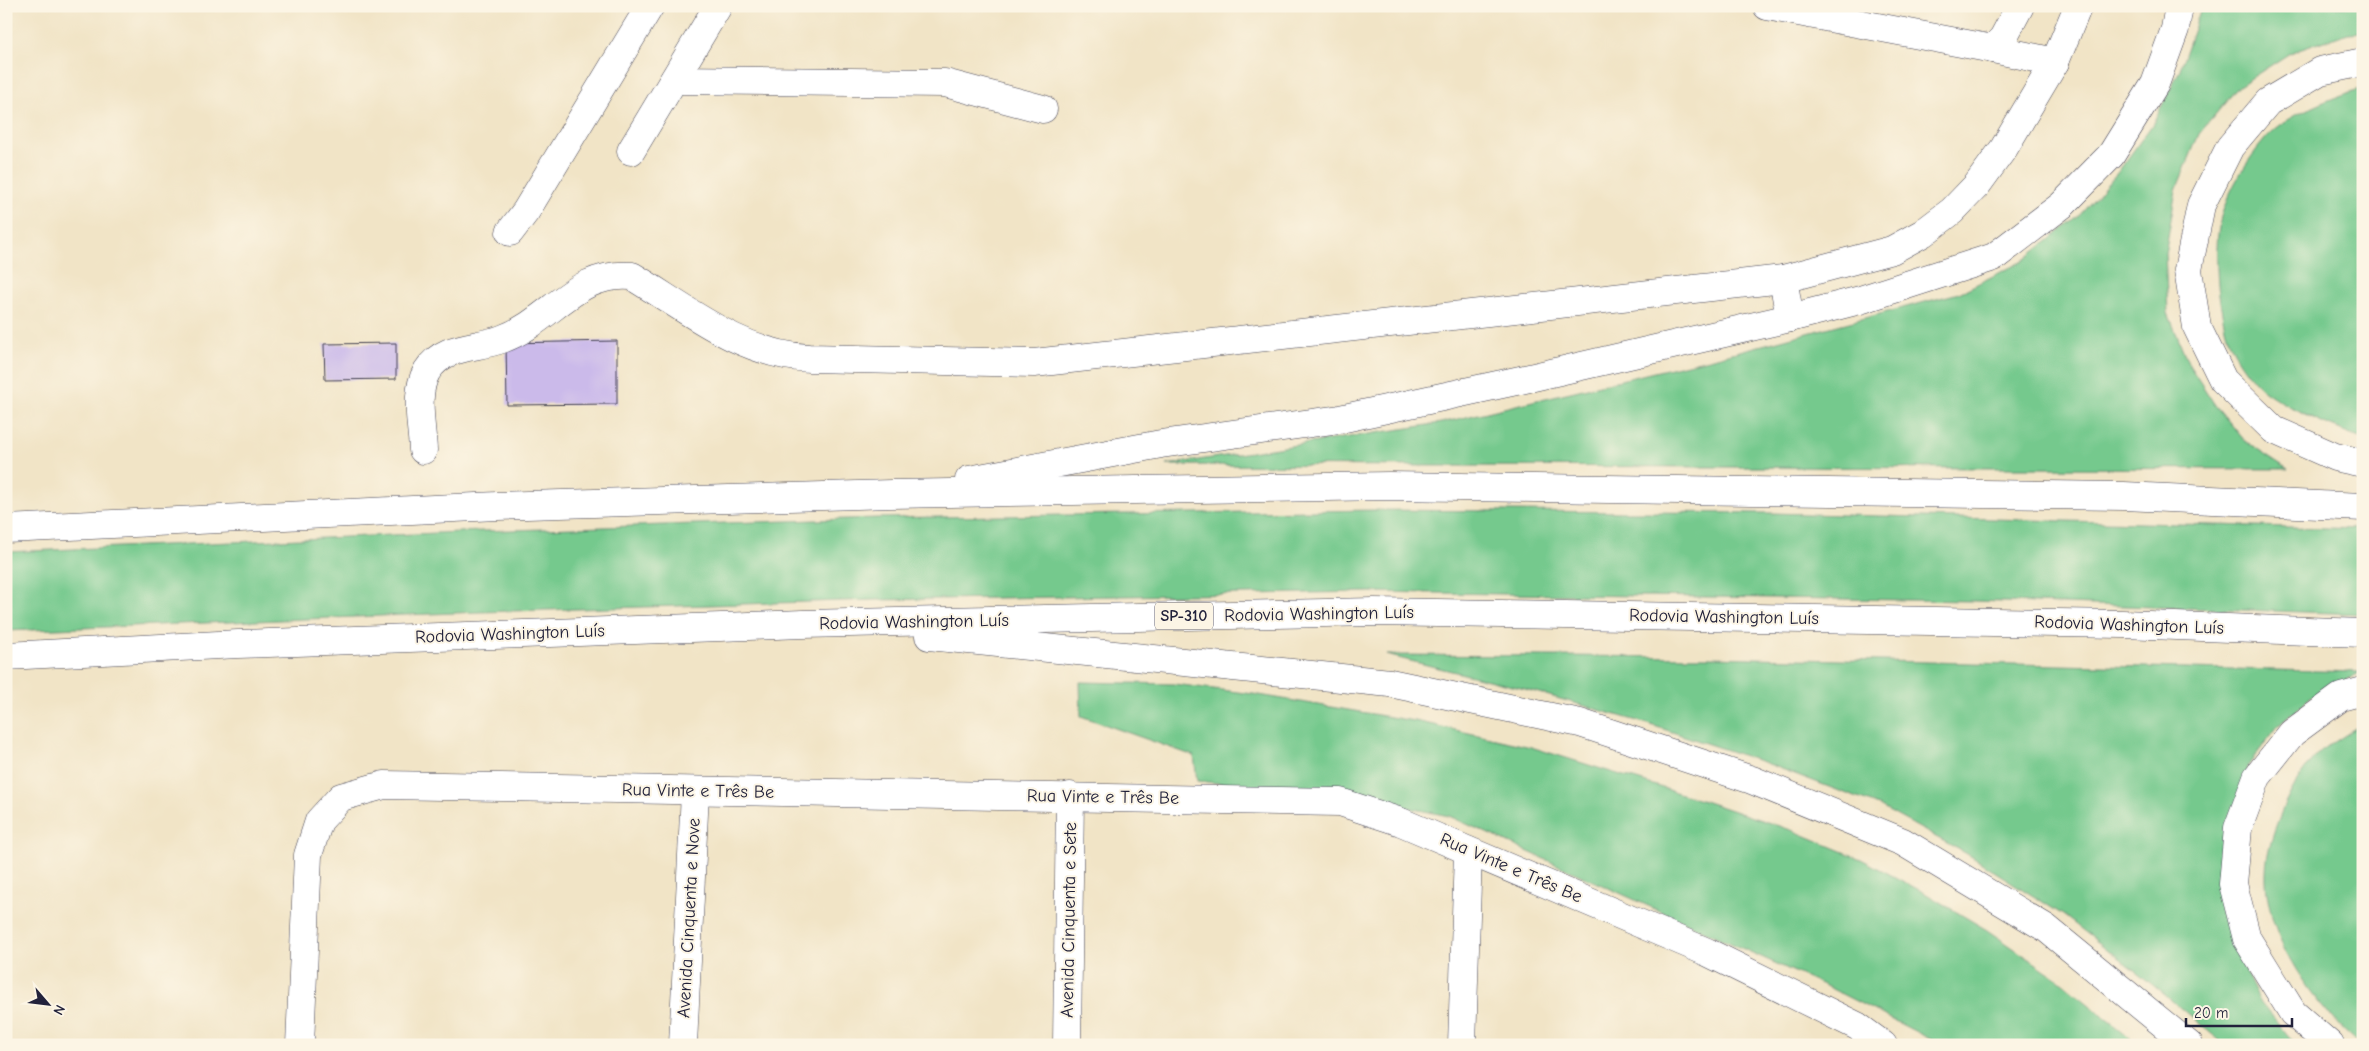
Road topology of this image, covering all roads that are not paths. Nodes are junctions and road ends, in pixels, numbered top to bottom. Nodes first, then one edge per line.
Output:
1 (650, 6) edge
2 (718, 6) edge
3 (1767, 6) edge
4 (2020, 6) edge
5 (2078, 6) edge
6 (2179, 6) edge
7 (1993, 49) junction
8 (2055, 62) junction
9 (2363, 62) edge
10 (674, 80) junction
11 (1043, 109) dead end
12 (631, 151) dead end
13 (510, 232) dead end
14 (1784, 279) junction
15 (1790, 318) junction
16 (423, 450) dead end
17 (2363, 463) edge
18 (891, 494) junction
19 (2363, 507) edge
20 (6, 529) edge
21 (803, 624) junction
22 (2363, 634) edge
23 (6, 656) edge
24 (2363, 690) edge
25 (695, 792) junction
26 (1070, 796) junction
27 (1468, 851) junction
28 (1856, 1035) edge
29 (300, 1045) edge
30 (684, 1045) edge
31 (1068, 1045) edge
32 (1462, 1045) edge
33 (1883, 1045) edge
34 (2189, 1045) edge
35 (2330, 1045) edge

1 - 13 main road
2 - 10 main road
3 - 7 main road
4 - 7 main road
5 - 8 main road
6 - 15 main road
7 - 8 main road
8 - 14 main road
9 - 17 main road
10 - 11 main road
10 - 12 main road
14 - 15 main road
14 - 16 main road
15 - 18 main road
18 - 19 main road
18 - 20 main road
21 - 22 main road, Rodovia Washington Luís / SP-310
21 - 23 main road, Rodovia Washington Luís / SP-310
21 - 34 main road
24 - 35 main road
25 - 26 main road, Rua Vinte e Três Be
25 - 29 main road, Rua Vinte e Três Be
25 - 30 main road, Avenida Cinquenta e Nove
26 - 27 main road, Rua Vinte e Três Be
26 - 31 main road, Avenida Cinquenta e Sete
27 - 28 main road, Rua Vinte e Três Be
27 - 32 main road
28 - 33 main road, Rua Vinte e Três Be

